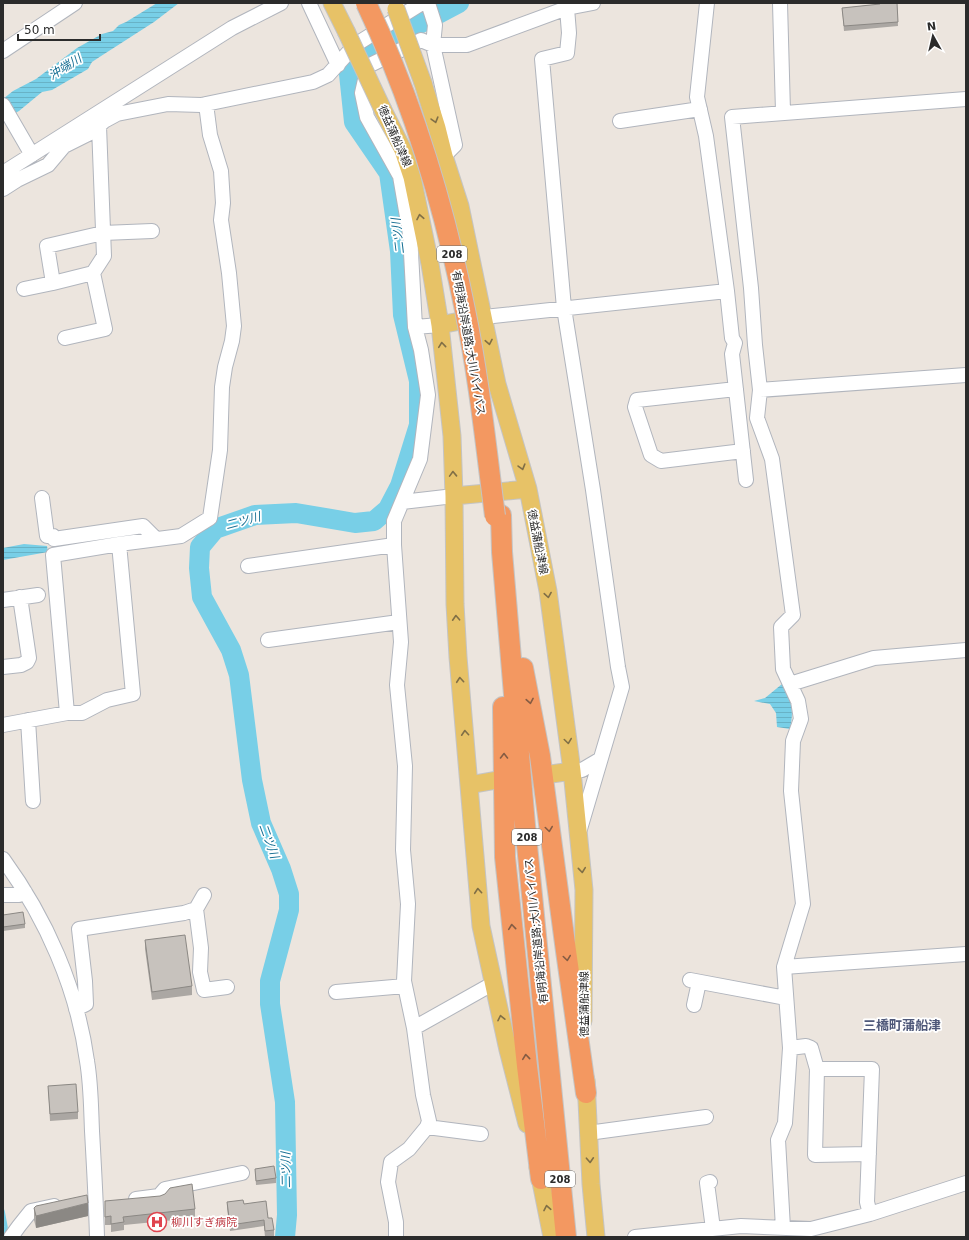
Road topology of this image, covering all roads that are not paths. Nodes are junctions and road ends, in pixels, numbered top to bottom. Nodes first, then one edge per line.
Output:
1 (75, 3) edge
2 (281, 3) edge
3 (309, 3) edge
4 (332, 3) edge
5 (366, 3) edge
6 (374, 3) edge
7 (422, 3) edge
8 (428, 3) edge
9 (593, 3) edge
10 (707, 3) edge
11 (780, 3) edge
12 (394, 6) edge
13 (567, 8) junction
14 (433, 45) junction
15 (3, 51) edge
16 (338, 64) junction
17 (966, 99) edge
18 (206, 104) junction
19 (3, 105) edge
20 (700, 109) junction
21 (783, 112) junction
22 (620, 121) dead end
23 (99, 126) junction
24 (29, 152) junction
25 (444, 156) junction
26 (3, 174) edge
27 (3, 189) edge
28 (152, 231) dead end
29 (103, 233) junction
30 (93, 273) junction
31 (53, 283) junction
32 (24, 289) dead end
33 (728, 291) junction
34 (564, 308) junction
35 (484, 317) junction
36 (440, 325) junction
37 (415, 327) junction
38 (65, 338) dead end
39 (966, 375) edge
40 (736, 388) junction
41 (760, 390) junction
42 (743, 451) junction
43 (746, 480) dead end
44 (528, 489) junction
45 (454, 496) junction
46 (42, 498) dead end
47 (402, 502) junction
48 (498, 516) junction
49 (156, 539) junction
50 (119, 544) junction
51 (394, 545) junction
52 (502, 552) junction
53 (248, 566) dead end
54 (38, 594) dead end
55 (20, 597) junction
56 (3, 600) edge
57 (399, 622) junction
58 (268, 640) dead end
59 (966, 650) edge
60 (3, 667) edge
61 (790, 684) junction
62 (67, 713) junction
63 (28, 720) junction
64 (3, 725) edge
65 (599, 760) junction
66 (572, 771) junction
67 (551, 774) dead end
68 (497, 780) dead end
69 (469, 785) junction
70 (33, 801) dead end
71 (578, 833) junction
72 (3, 859) edge
73 (25, 892) junction
74 (3, 894) edge
75 (204, 895) dead end
76 (196, 910) junction
77 (966, 954) edge
78 (784, 967) junction
79 (494, 983) junction
80 (405, 986) junction
81 (227, 987) dead end
82 (336, 992) dead end
83 (786, 998) junction
84 (694, 1005) dead end
85 (76, 1009) junction
86 (414, 1028) junction
87 (790, 1048) junction
88 (817, 1069) junction
89 (586, 1093) junction
90 (706, 1117) dead end
91 (427, 1128) junction
92 (481, 1134) dead end
93 (588, 1134) junction
94 (869, 1154) junction
95 (242, 1173) dead end
96 (541, 1178) junction
97 (710, 1182) dead end
98 (966, 1183) edge
99 (81, 1200) edge
100 (100, 1200) junction
101 (124, 1200) edge
102 (67, 1203) edge
103 (870, 1214) junction
104 (783, 1228) junction
105 (713, 1229) junction
106 (18, 1233) edge
107 (811, 1233) edge
108 (97, 1237) edge
109 (396, 1237) edge
110 (552, 1237) edge
111 (566, 1237) edge
112 (596, 1237) edge
113 (635, 1237) edge

1 - 15 street
2 - 24 street
3 - 16 street
36 -> 4 main road, 徳益蒲船津線, bridge
5 - 48 highway, 有明海沿岸道路;大川バイパス / 208, bridge
6 - 48 highway, 有明海沿岸道路;大川バイパス / 208
7 - 16 street
8 - 14 street
9 - 13 street
10 - 20 street
11 - 21 street
12 -> 25 main road, 徳益蒲船津線, bridge
13 - 14 street
13 - 34 street
14 - 25 street
14 - 37 street
16 - 18 street
17 - 21 street
18 - 23 street
18 - 49 street
19 - 24 street
20 - 22 street
20 - 33 street
21 - 41 street
23 - 27 street
23 - 29 street
24 - 26 street
25 - 35 main road, 徳益蒲船津線
28 - 29 street
29 - 30 street
29 - 31 street
30 - 31 street
30 - 38 street
31 - 32 street
33 - 34 street
33 - 40 street
34 - 35 street
34 - 65 street
35 - 36 main road
35 -> 44 main road, 徳益蒲船津線
36 - 37 street
45 -> 36 main road, 徳益蒲船津線
37 - 47 street
39 - 41 street
40 - 42 street
40 - 42 street
41 - 61 street
42 - 43 street
44 - 45 main road
44 -> 66 main road, 徳益蒲船津線
45 - 47 street
69 -> 45 main road, 徳益蒲船津線
46 - 49 street
47 - 51 street
48 - 52 highway, 有明海沿岸道路;大川バイパス / 208
49 - 50 street
50 - 62 street
50 - 62 street
51 - 53 street
51 - 57 street
52 -> 89 highway
96 -> 52 highway
52 - 111 highway, 有明海沿岸道路;大川バイパス / 208
54 - 55 street
55 - 56 street
55 - 60 street
57 - 58 street
57 - 80 street
59 - 61 street
61 - 78 street
62 - 63 street
63 - 64 street
63 - 70 street
65 - 66 street
65 - 71 street
66 - 67 main road
66 - 71 main road, 徳益蒲船津線
68 - 69 main road
79 -> 69 main road, 徳益蒲船津線
71 -> 89 main road, 徳益蒲船津線
72 - 73 street
73 - 74 street
73 - 85 street
75 - 76 street
76 - 81 street
76 - 85 street
77 - 78 street
78 - 83 street
79 - 86 street
96 -> 79 main road, 徳益蒲船津線
80 - 82 street
80 - 86 street
83 - 84 street
83 - 87 street
85 - 100 street
86 - 91 street
87 - 88 street
87 - 104 street
88 - 94 street
88 - 94 street
89 - 93 main road, 徳益蒲船津線
90 - 93 street
91 - 92 street
91 - 109 street
93 -> 112 main road, 徳益蒲船津線
94 - 103 street
95 - 101 street
110 -> 96 main road, 徳益蒲船津線
97 - 105 street
98 - 103 street
99 - 100 street
100 - 108 street
102 - 106 street
103 - 107 street
104 - 105 street
104 - 107 street
105 - 113 street

